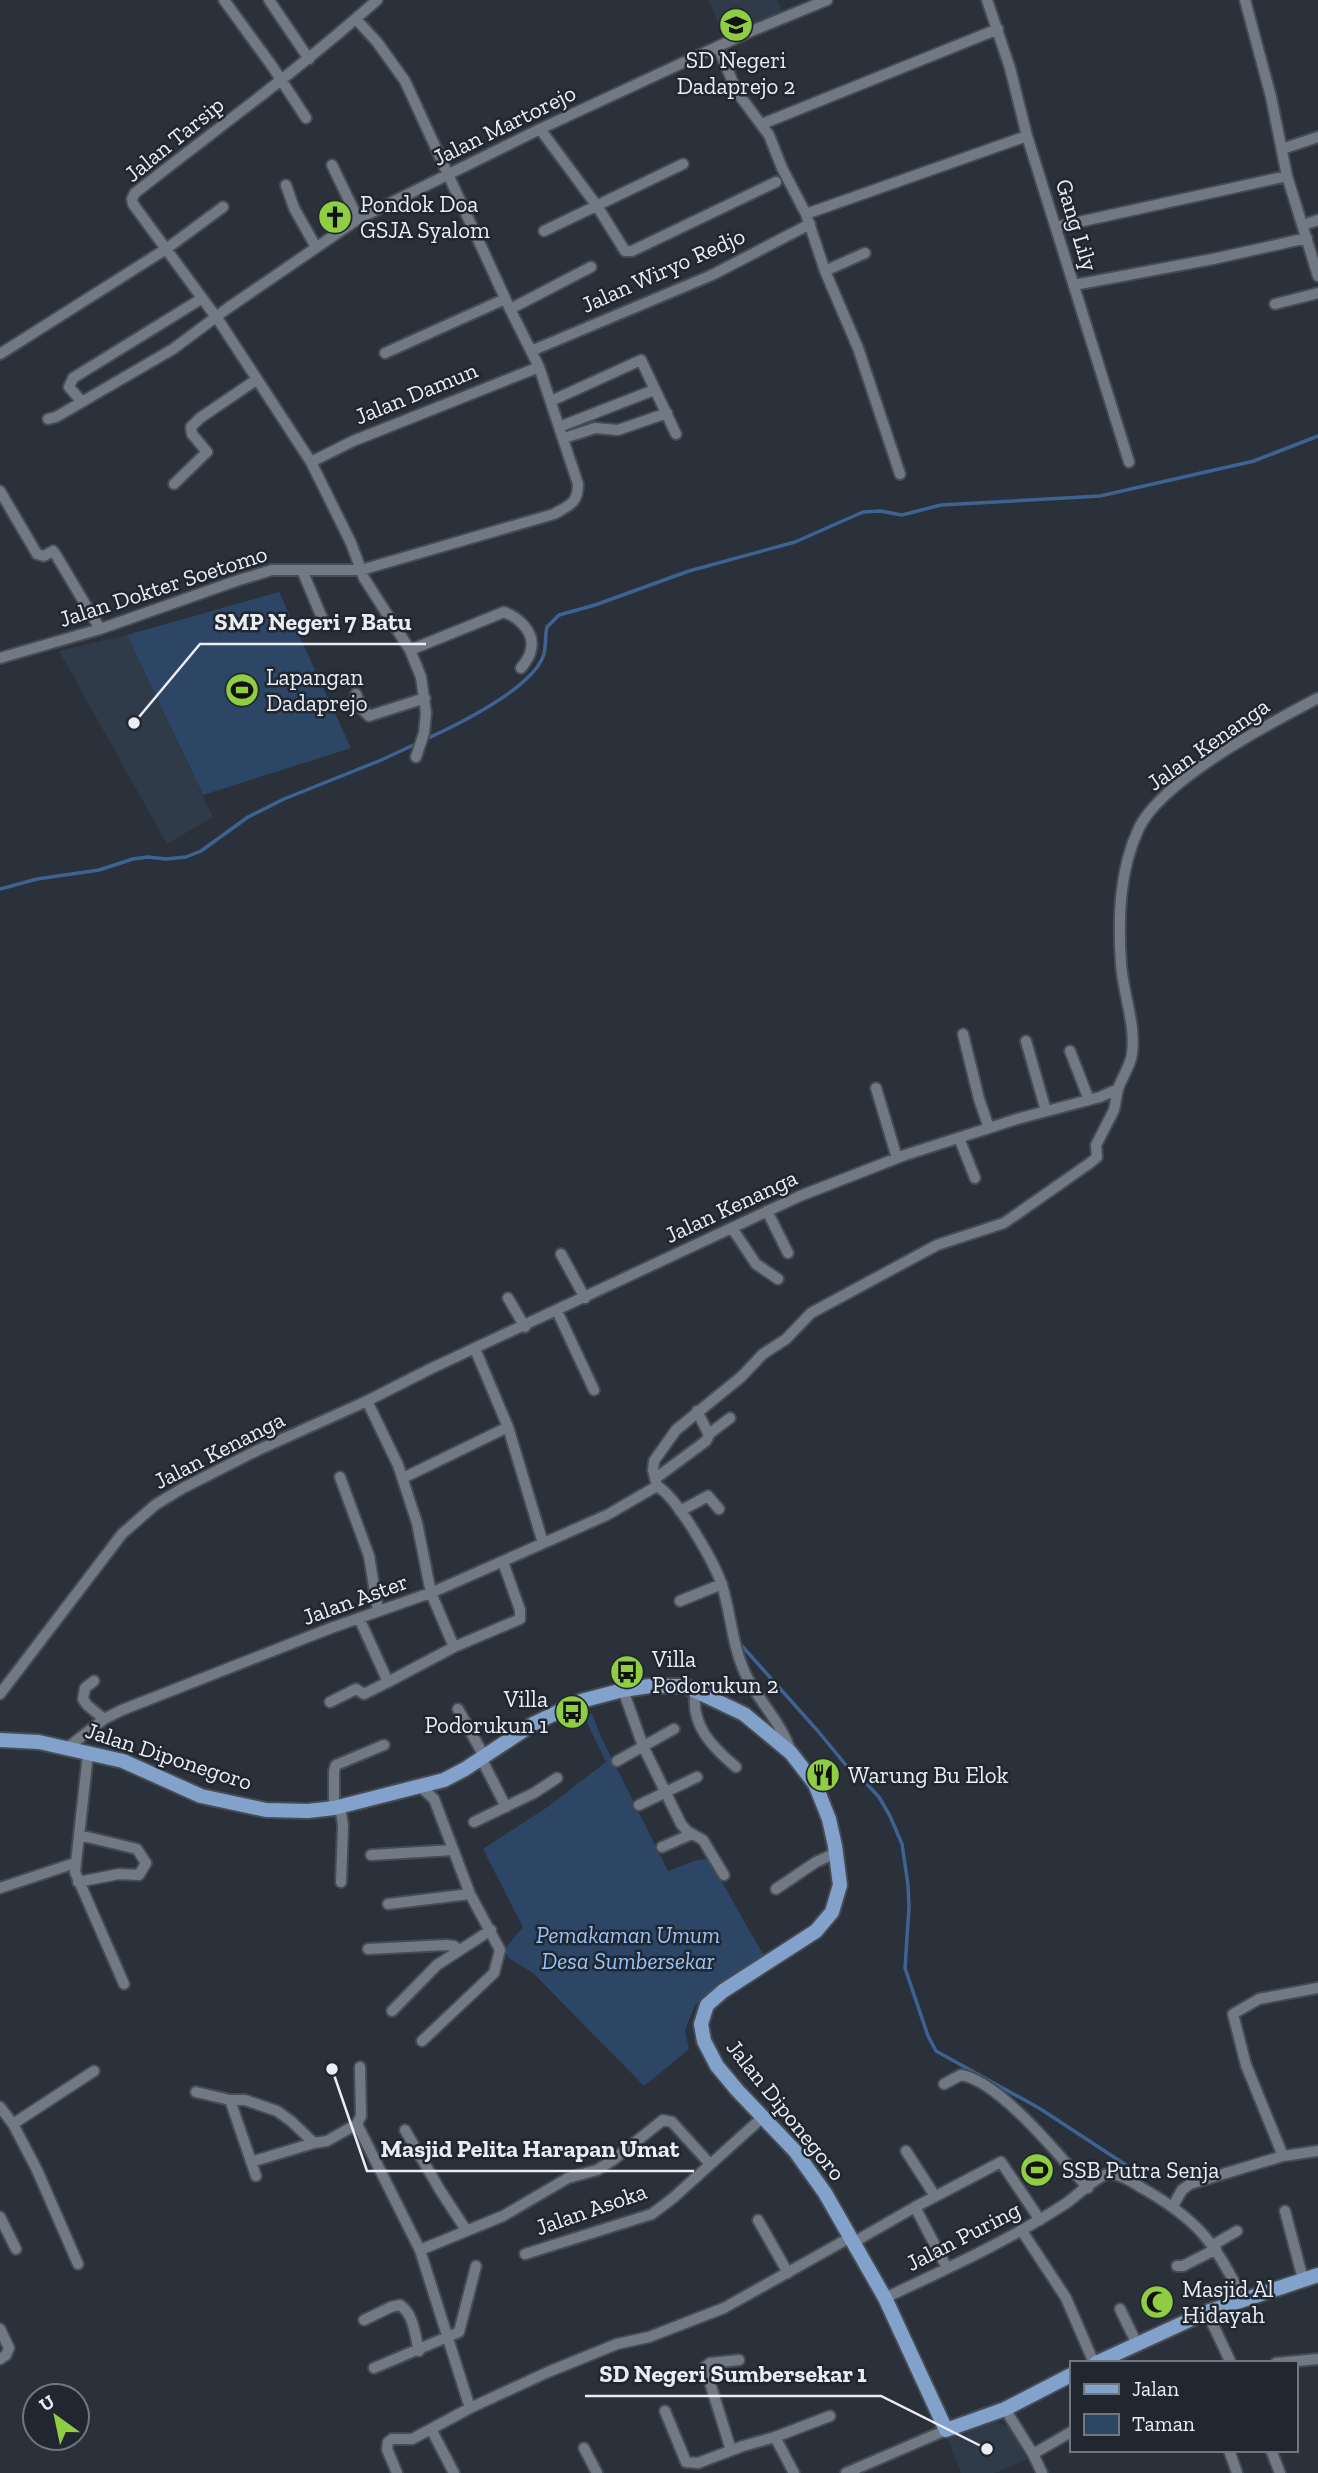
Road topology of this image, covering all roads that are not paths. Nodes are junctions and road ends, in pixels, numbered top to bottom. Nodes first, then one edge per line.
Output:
1 (224, 0) edge
2 (269, 0) edge
3 (377, 0) edge
4 (827, 0) edge
5 (987, 0) edge
6 (1245, 0) edge
7 (356, 19) junction
8 (998, 29) junction
9 (718, 47) junction
10 (309, 59) junction
11 (281, 80) junction
12 (306, 118) dead end
13 (762, 124) junction
14 (540, 129) junction
15 (1027, 136) junction
16 (1318, 138) edge
17 (1282, 149) junction
18 (683, 164) dead end
19 (332, 165) dead end
20 (450, 175) junction
21 (1287, 176) junction
22 (776, 182) dead end
23 (286, 186) dead end
24 (597, 206) junction
25 (223, 207) dead end
26 (358, 219) junction
27 (808, 219) junction
28 (1318, 220) edge
29 (1303, 225) junction
30 (1056, 227) junction
31 (544, 231) dead end
32 (1307, 238) junction
33 (316, 247) junction
34 (166, 249) junction
35 (865, 253) dead end
36 (591, 267) dead end
37 (825, 271) junction
38 (1318, 276) edge
39 (1074, 285) junction
40 (1318, 293) edge
41 (201, 299) junction
42 (507, 304) junction
43 (1275, 304) dead end
44 (216, 317) junction
45 (531, 351) junction
46 (385, 352) dead end
47 (0, 354) edge
48 (538, 367) junction
49 (256, 380) junction
50 (654, 390) junction
51 (551, 401) junction
52 (82, 402) junction
53 (667, 413) junction
54 (48, 419) dead end
55 (559, 427) junction
56 (676, 434) dead end
57 (564, 438) junction
58 (1129, 461) dead end
59 (311, 462) junction
60 (900, 474) dead end
61 (174, 484) dead end
62 (0, 491) edge
63 (302, 570) junction
64 (360, 570) junction
65 (325, 625) dead end
66 (100, 629) junction
67 (410, 650) junction
68 (0, 658) edge
69 (521, 668) dead end
70 (356, 694) dead end
71 (425, 698) junction
72 (1318, 698) edge
73 (418, 752) dead end
74 (963, 1034) dead end
75 (1026, 1041) dead end
76 (1070, 1051) dead end
77 (876, 1088) dead end
78 (1118, 1089) junction
79 (1089, 1100) junction
80 (1046, 1111) junction
81 (989, 1128) junction
82 (959, 1138) junction
83 (897, 1158) junction
84 (975, 1178) dead end
85 (767, 1212) junction
86 (732, 1228) junction
87 (788, 1253) dead end
88 (561, 1254) dead end
89 (778, 1279) dead end
90 (508, 1298) dead end
91 (585, 1298) junction
92 (558, 1311) junction
93 (525, 1326) junction
94 (475, 1349) junction
95 (594, 1390) dead end
96 (367, 1401) junction
97 (696, 1411) junction
98 (730, 1418) dead end
99 (508, 1427) junction
100 (709, 1434) junction
101 (340, 1477) dead end
102 (402, 1478) junction
103 (657, 1482) junction
104 (719, 1509) dead end
105 (680, 1511) junction
106 (543, 1543) junction
107 (503, 1562) junction
108 (722, 1584) junction
109 (431, 1593) junction
110 (680, 1601) dead end
111 (378, 1611) junction
112 (359, 1619) junction
113 (454, 1647) junction
114 (94, 1681) dead end
115 (388, 1682) junction
116 (696, 1689) junction
117 (623, 1690) junction
118 (0, 1694) edge
119 (330, 1702) dead end
120 (458, 1709) dead end
121 (104, 1719) junction
122 (674, 1729) dead end
123 (0, 1740) edge
124 (384, 1745) dead end
125 (643, 1746) junction
126 (67, 1748) junction
127 (791, 1753) junction
128 (88, 1754) junction
129 (483, 1757) junction
130 (617, 1761) dead end
131 (736, 1768) dead end
132 (697, 1777) dead end
133 (558, 1778) dead end
134 (444, 1780) junction
135 (419, 1786) junction
136 (667, 1791) junction
137 (434, 1799) junction
138 (639, 1805) dead end
139 (337, 1807) junction
140 (506, 1807) junction
141 (474, 1822) dead end
142 (692, 1834) junction
143 (79, 1835) junction
144 (662, 1847) dead end
145 (453, 1850) junction
146 (836, 1853) junction
147 (371, 1855) dead end
148 (75, 1863) junction
149 (724, 1875) dead end
150 (78, 1882) junction
151 (341, 1882) dead end
152 (0, 1888) edge
153 (776, 1889) dead end
154 (470, 1894) junction
155 (388, 1904) dead end
156 (491, 1930) junction
157 (368, 1949) dead end
158 (458, 1949) junction
159 (124, 1984) dead end
160 (1318, 1988) edge
161 (392, 2011) dead end
162 (422, 2041) dead end
163 (360, 2067) dead end
164 (94, 2071) dead end
165 (944, 2084) dead end
166 (196, 2092) dead end
167 (230, 2100) junction
168 (0, 2107) edge
169 (763, 2118) junction
170 (13, 2124) junction
171 (357, 2124) junction
172 (405, 2130) dead end
173 (314, 2143) junction
174 (906, 2151) dead end
175 (1318, 2151) edge
176 (1283, 2156) junction
177 (251, 2162) junction
178 (710, 2164) junction
179 (256, 2176) dead end
180 (1088, 2188) junction
181 (935, 2196) junction
182 (1173, 2206) junction
183 (915, 2207) junction
184 (1285, 2211) dead end
185 (0, 2217) edge
186 (758, 2220) dead end
187 (1040, 2220) junction
188 (466, 2230) junction
189 (1022, 2231) junction
190 (1237, 2231) dead end
191 (852, 2239) junction
192 (1215, 2247) junction
193 (16, 2249) dead end
194 (419, 2250) junction
195 (524, 2254) dead end
196 (78, 2264) dead end
197 (476, 2266) dead end
198 (1177, 2266) dead end
199 (947, 2268) junction
200 (788, 2273) junction
201 (1318, 2275) edge
202 (1303, 2280) junction
203 (885, 2298) junction
204 (1243, 2300) junction
205 (1120, 2309) dead end
206 (1207, 2312) junction
207 (364, 2320) dead end
208 (0, 2329) edge
209 (448, 2337) junction
210 (1137, 2344) junction
211 (419, 2351) junction
212 (0, 2358) edge
213 (1318, 2359) edge
214 (739, 2360) dead end
215 (1094, 2361) edge
216 (1099, 2361) edge
217 (1230, 2361) edge
218 (1297, 2361) edge
219 (374, 2368) dead end
220 (1070, 2376) edge
221 (470, 2408) junction
222 (1005, 2409) junction
223 (665, 2411) dead end
224 (830, 2416) dead end
225 (431, 2429) junction
226 (946, 2430) junction
227 (1070, 2433) edge
228 (775, 2437) junction
229 (584, 2448) dead end
230 (731, 2451) junction
231 (1230, 2452) edge
232 (1272, 2452) edge
233 (1033, 2454) junction
234 (1038, 2470) edge
235 (397, 2473) edge
236 (454, 2473) edge
237 (597, 2473) edge
238 (794, 2473) edge
239 (846, 2473) edge
240 (1237, 2473) edge
241 (1280, 2473) edge

1 - 11 street
2 - 10 street
3 - 7 street, Jalan Tarsip
4 - 9 street, Jalan Martorejo
5 - 8 street, Gang Lily
6 - 17 street
7 - 10 street, Jalan Tarsip
7 - 20 street
8 - 13 street
8 - 15 street, Gang Lily
9 - 13 street
9 - 14 street, Jalan Martorejo
10 - 11 street, Jalan Tarsip
11 - 12 street
11 - 34 street, Jalan Tarsip
13 - 27 street
14 - 20 street, Jalan Martorejo
14 - 24 street
15 - 27 street, Jalan Wiryo Redjo
15 - 30 street, Gang Lily
16 - 17 street
17 - 21 street
18 - 24 street
19 - 26 street
20 - 26 street, Jalan Martorejo
20 - 42 street
21 - 29 street
21 - 30 street
22 - 24 street
23 - 33 street
24 - 31 street
25 - 34 street
26 - 33 street, Jalan Martorejo
27 - 37 street
27 - 45 street, Jalan Wiryo Redjo
28 - 29 street
29 - 32 street
30 - 39 street, Gang Lily
32 - 38 street
32 - 39 street
33 - 44 street, Jalan Martorejo
34 - 41 street, Jalan Tarsip
34 - 47 street
35 - 37 street
36 - 42 street
37 - 60 street
39 - 58 street, Gang Lily
40 - 43 street
41 - 44 street, Jalan Tarsip
41 - 52 street
42 - 45 street
42 - 46 street
44 - 49 street, Jalan Tarsip
44 - 52 street, Jalan Martorejo
45 - 48 street
48 - 51 street
48 - 59 street, Jalan Damun
49 - 59 street, Jalan Tarsip
49 - 61 street
50 - 51 street
50 - 53 street
50 - 55 street
51 - 55 street
52 - 54 street, Jalan Martorejo
53 - 56 street
53 - 57 street
55 - 57 street
57 - 64 street, Jalan Dokter Soetomo
59 - 64 street, Jalan Tarsip
62 - 66 street
63 - 64 street, Jalan Dokter Soetomo
63 - 65 street
63 - 66 street, Jalan Dokter Soetomo
64 - 67 street, Jalan Tarsip
66 - 68 street, Jalan Dokter Soetomo
67 - 69 street
67 - 71 street, Jalan Tarsip
70 - 71 street
71 - 73 street, Jalan Tarsip
72 - 78 street, Jalan Kenanga
74 - 81 street
75 - 80 street
76 - 79 street
77 - 83 street
78 - 79 street, Jalan Kenanga
78 - 97 street
79 - 80 street, Jalan Kenanga
80 - 81 street, Jalan Kenanga
81 - 82 street, Jalan Kenanga
82 - 83 street, Jalan Kenanga
82 - 84 street
83 - 85 street, Jalan Kenanga
85 - 86 street, Jalan Kenanga
85 - 87 street
86 - 89 street
86 - 91 street, Jalan Kenanga
88 - 91 street
90 - 93 street
91 - 92 street, Jalan Kenanga
92 - 93 street, Jalan Kenanga
92 - 95 street
93 - 94 street, Jalan Kenanga
94 - 96 street, Jalan Kenanga
94 - 99 street
96 - 102 street
96 - 118 street, Jalan Kenanga
97 - 100 street
97 - 103 street
98 - 100 street, Jalan Aster
99 - 102 street
99 - 106 street
100 - 103 street, Jalan Aster
101 - 111 street
102 - 109 street
103 - 105 street
103 - 106 street, Jalan Aster
104 - 105 street
105 - 108 street
106 - 107 street, Jalan Aster
107 - 109 street, Jalan Aster
107 - 113 street
108 - 110 street
108 - 127 street
109 - 111 street, Jalan Aster
109 - 113 street
111 - 112 street, Jalan Aster
112 - 115 street
112 - 121 street, Jalan Aster
113 - 115 street
114 - 121 street
115 - 119 street
116 - 117 main road, Jalan Diponegoro
116 - 127 main road, Jalan Diponegoro
116 - 131 street
117 - 125 street
117 - 129 main road, Jalan Diponegoro
120 - 129 street
121 - 126 street, Jalan Aster
122 - 125 street
123 - 126 main road, Jalan Diponegoro
124 - 139 street
125 - 130 street
125 - 136 street
126 - 128 main road, Jalan Diponegoro
127 - 146 main road, Jalan Diponegoro
128 - 139 main road, Jalan Diponegoro
128 - 143 street
129 - 134 main road, Jalan Diponegoro
129 - 140 street
132 - 136 street
133 - 140 street
134 - 135 main road, Jalan Diponegoro
134 - 137 street
135 - 137 street
135 - 139 main road, Jalan Diponegoro
136 - 138 street
136 - 142 street
137 - 145 street
139 - 151 street
140 - 141 street
142 - 144 street
142 - 149 street
143 - 148 street
143 - 150 street
145 - 147 street
145 - 154 street
146 - 153 street
146 - 169 main road, Jalan Diponegoro
148 - 150 street
148 - 152 street
150 - 159 street
154 - 155 street
154 - 156 street
156 - 158 street
156 - 162 street
157 - 158 street
158 - 161 street
160 - 176 street
163 - 171 street
164 - 170 street
165 - 180 street
166 - 167 street
167 - 173 street
167 - 177 street
168 - 170 street
169 - 178 street, Jalan Asoka
169 - 191 main road, Jalan Diponegoro
170 - 196 street
171 - 173 street
171 - 194 street
172 - 188 street
173 - 177 street
174 - 181 street
175 - 176 street
176 - 182 street
177 - 179 street
178 - 188 street
178 - 195 street, Jalan Asoka
180 - 182 street, Jalan Puring
180 - 187 street, Jalan Puring
181 - 183 street
181 - 187 street
182 - 192 street, Jalan Puring
183 - 191 street
183 - 199 street
184 - 202 street
185 - 193 street
186 - 200 street
187 - 189 street, Jalan Puring
188 - 194 street
189 - 199 street, Jalan Puring
189 - 215 street
190 - 192 street
191 - 200 street
191 - 203 main road, Jalan Diponegoro
192 - 198 street
192 - 204 street, Jalan Puring
194 - 209 street
197 - 209 street
199 - 203 street, Jalan Puring
200 - 221 street
201 - 202 main road
202 - 204 main road
203 - 226 main road, Jalan Diponegoro
204 - 206 main road
205 - 210 street
206 - 210 main road
206 - 217 street
207 - 211 street
208 - 212 street
209 - 211 street
209 - 221 street
210 - 216 main road
211 - 219 street
213 - 218 street
214 - 230 street
220 - 222 main road
221 - 225 street
222 - 226 main road
222 - 233 street
223 - 230 street
224 - 228 street
225 - 235 street
225 - 236 street
226 - 239 street
227 - 233 street
228 - 230 street
228 - 238 street
229 - 237 street
231 - 240 street
232 - 241 street
233 - 234 street

